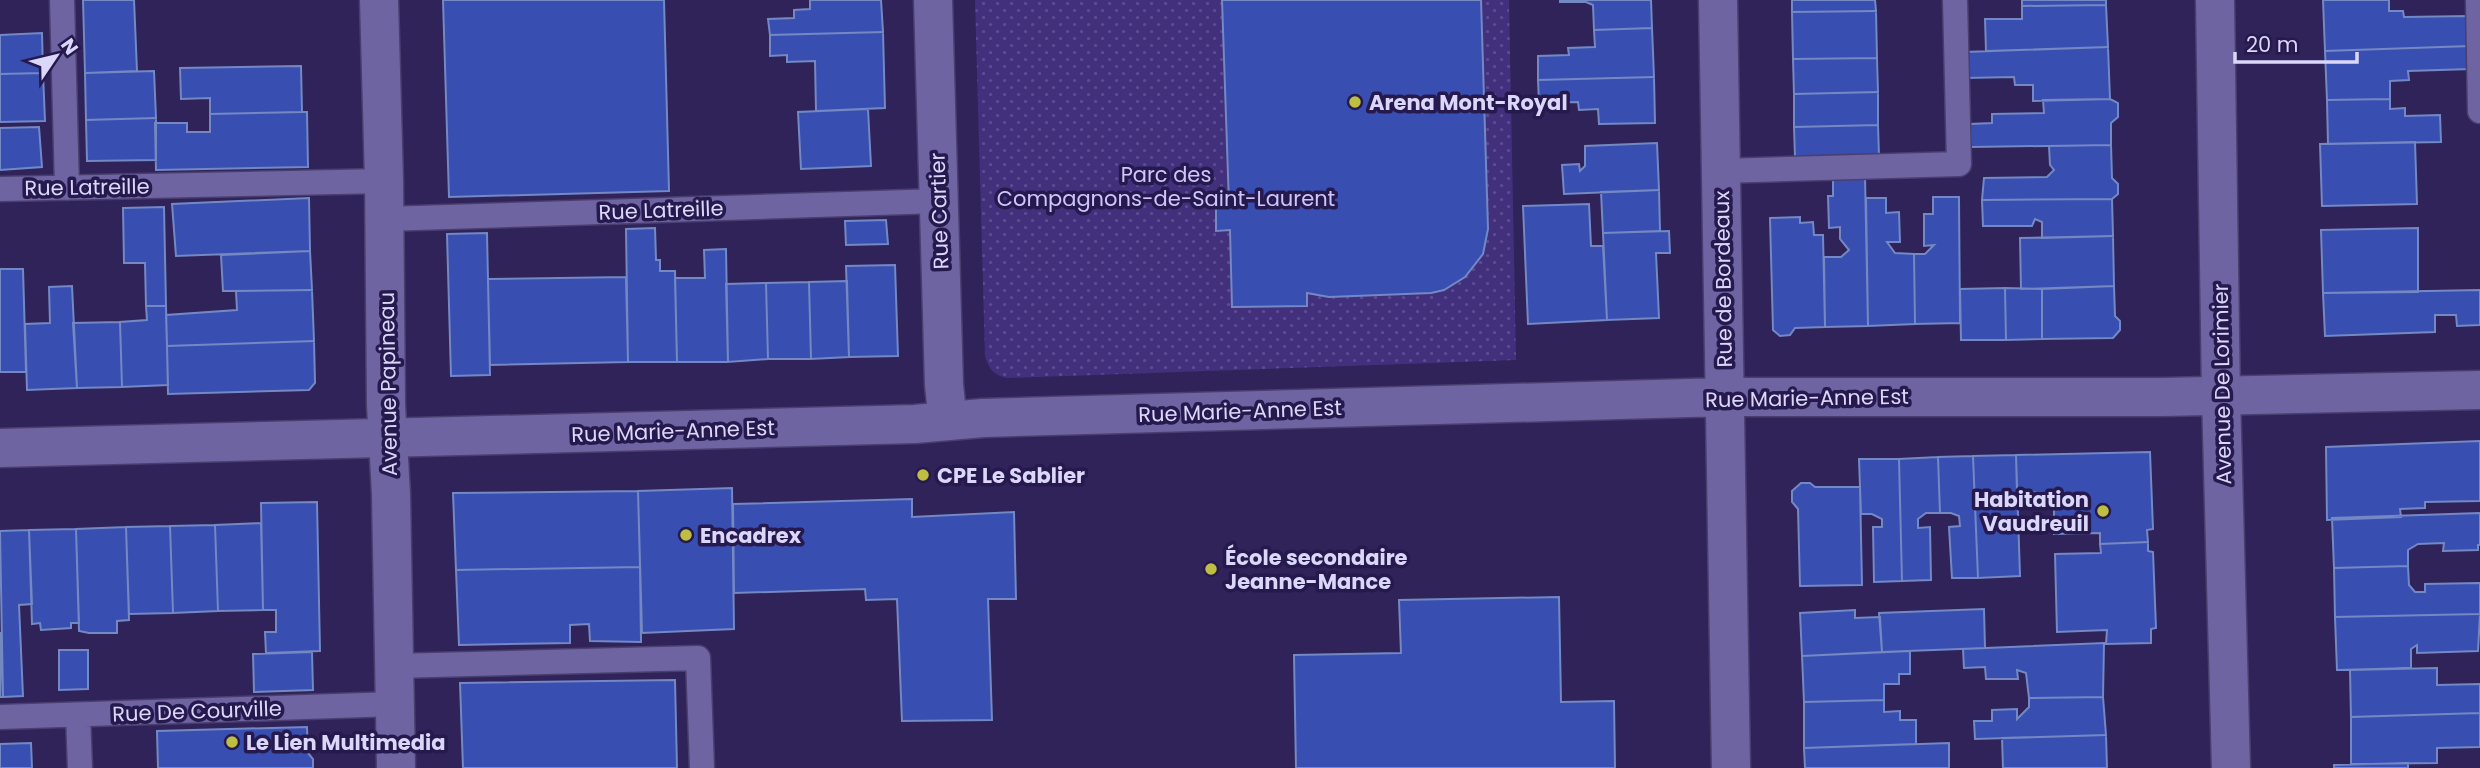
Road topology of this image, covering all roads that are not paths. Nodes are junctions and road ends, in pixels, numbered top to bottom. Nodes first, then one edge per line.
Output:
1 (62, 0) edge
2 (379, 0) edge
3 (933, 0) edge
4 (1718, 0) edge
5 (1955, 0) edge
6 (2215, 0) edge
7 (2478, 0) edge
8 (2480, 110) edge
9 (1721, 171) junction
10 (384, 181) junction
11 (67, 188) junction
12 (0, 189) edge
13 (938, 201) junction
14 (385, 219) junction
15 (2480, 390) edge
16 (2221, 396) junction
17 (1724, 397) junction
18 (948, 421) junction
19 (387, 438) junction
20 (0, 448) edge
21 (395, 666) junction
22 (395, 704) junction
23 (78, 715) junction
24 (0, 718) edge
25 (80, 768) edge
26 (396, 768) edge
27 (702, 768) edge
28 (1731, 768) edge
29 (2231, 768) edge

1 - 11 lane
2 - 10 street, Avenue Papineau
3 - 13 street, Rue Cartier
4 - 9 street, Rue de Bordeaux
5 - 9 lane
6 - 16 street, Avenue De Lorimier
7 - 8 lane
9 - 17 street, Rue de Bordeaux
10 - 11 lane, Rue Latreille
10 - 14 street, Avenue Papineau
11 - 12 lane, Rue Latreille
13 - 14 lane, Rue Latreille
13 - 18 street, Rue Cartier
14 - 19 street, Avenue Papineau
15 - 16 street, Rue Marie-Anne Est
16 - 17 street, Rue Marie-Anne Est
16 - 29 street, Avenue De Lorimier
17 - 18 street, Rue Marie-Anne Est
17 - 28 street, Rue de Bordeaux
18 - 19 street, Rue Marie-Anne Est
19 - 20 street, Rue Marie-Anne Est
19 - 21 street, Avenue Papineau
21 - 22 street, Avenue Papineau
21 - 27 lane
22 - 23 lane, Rue De Courville
22 - 26 street, Avenue Papineau
23 - 24 lane, Rue De Courville
23 - 25 lane

